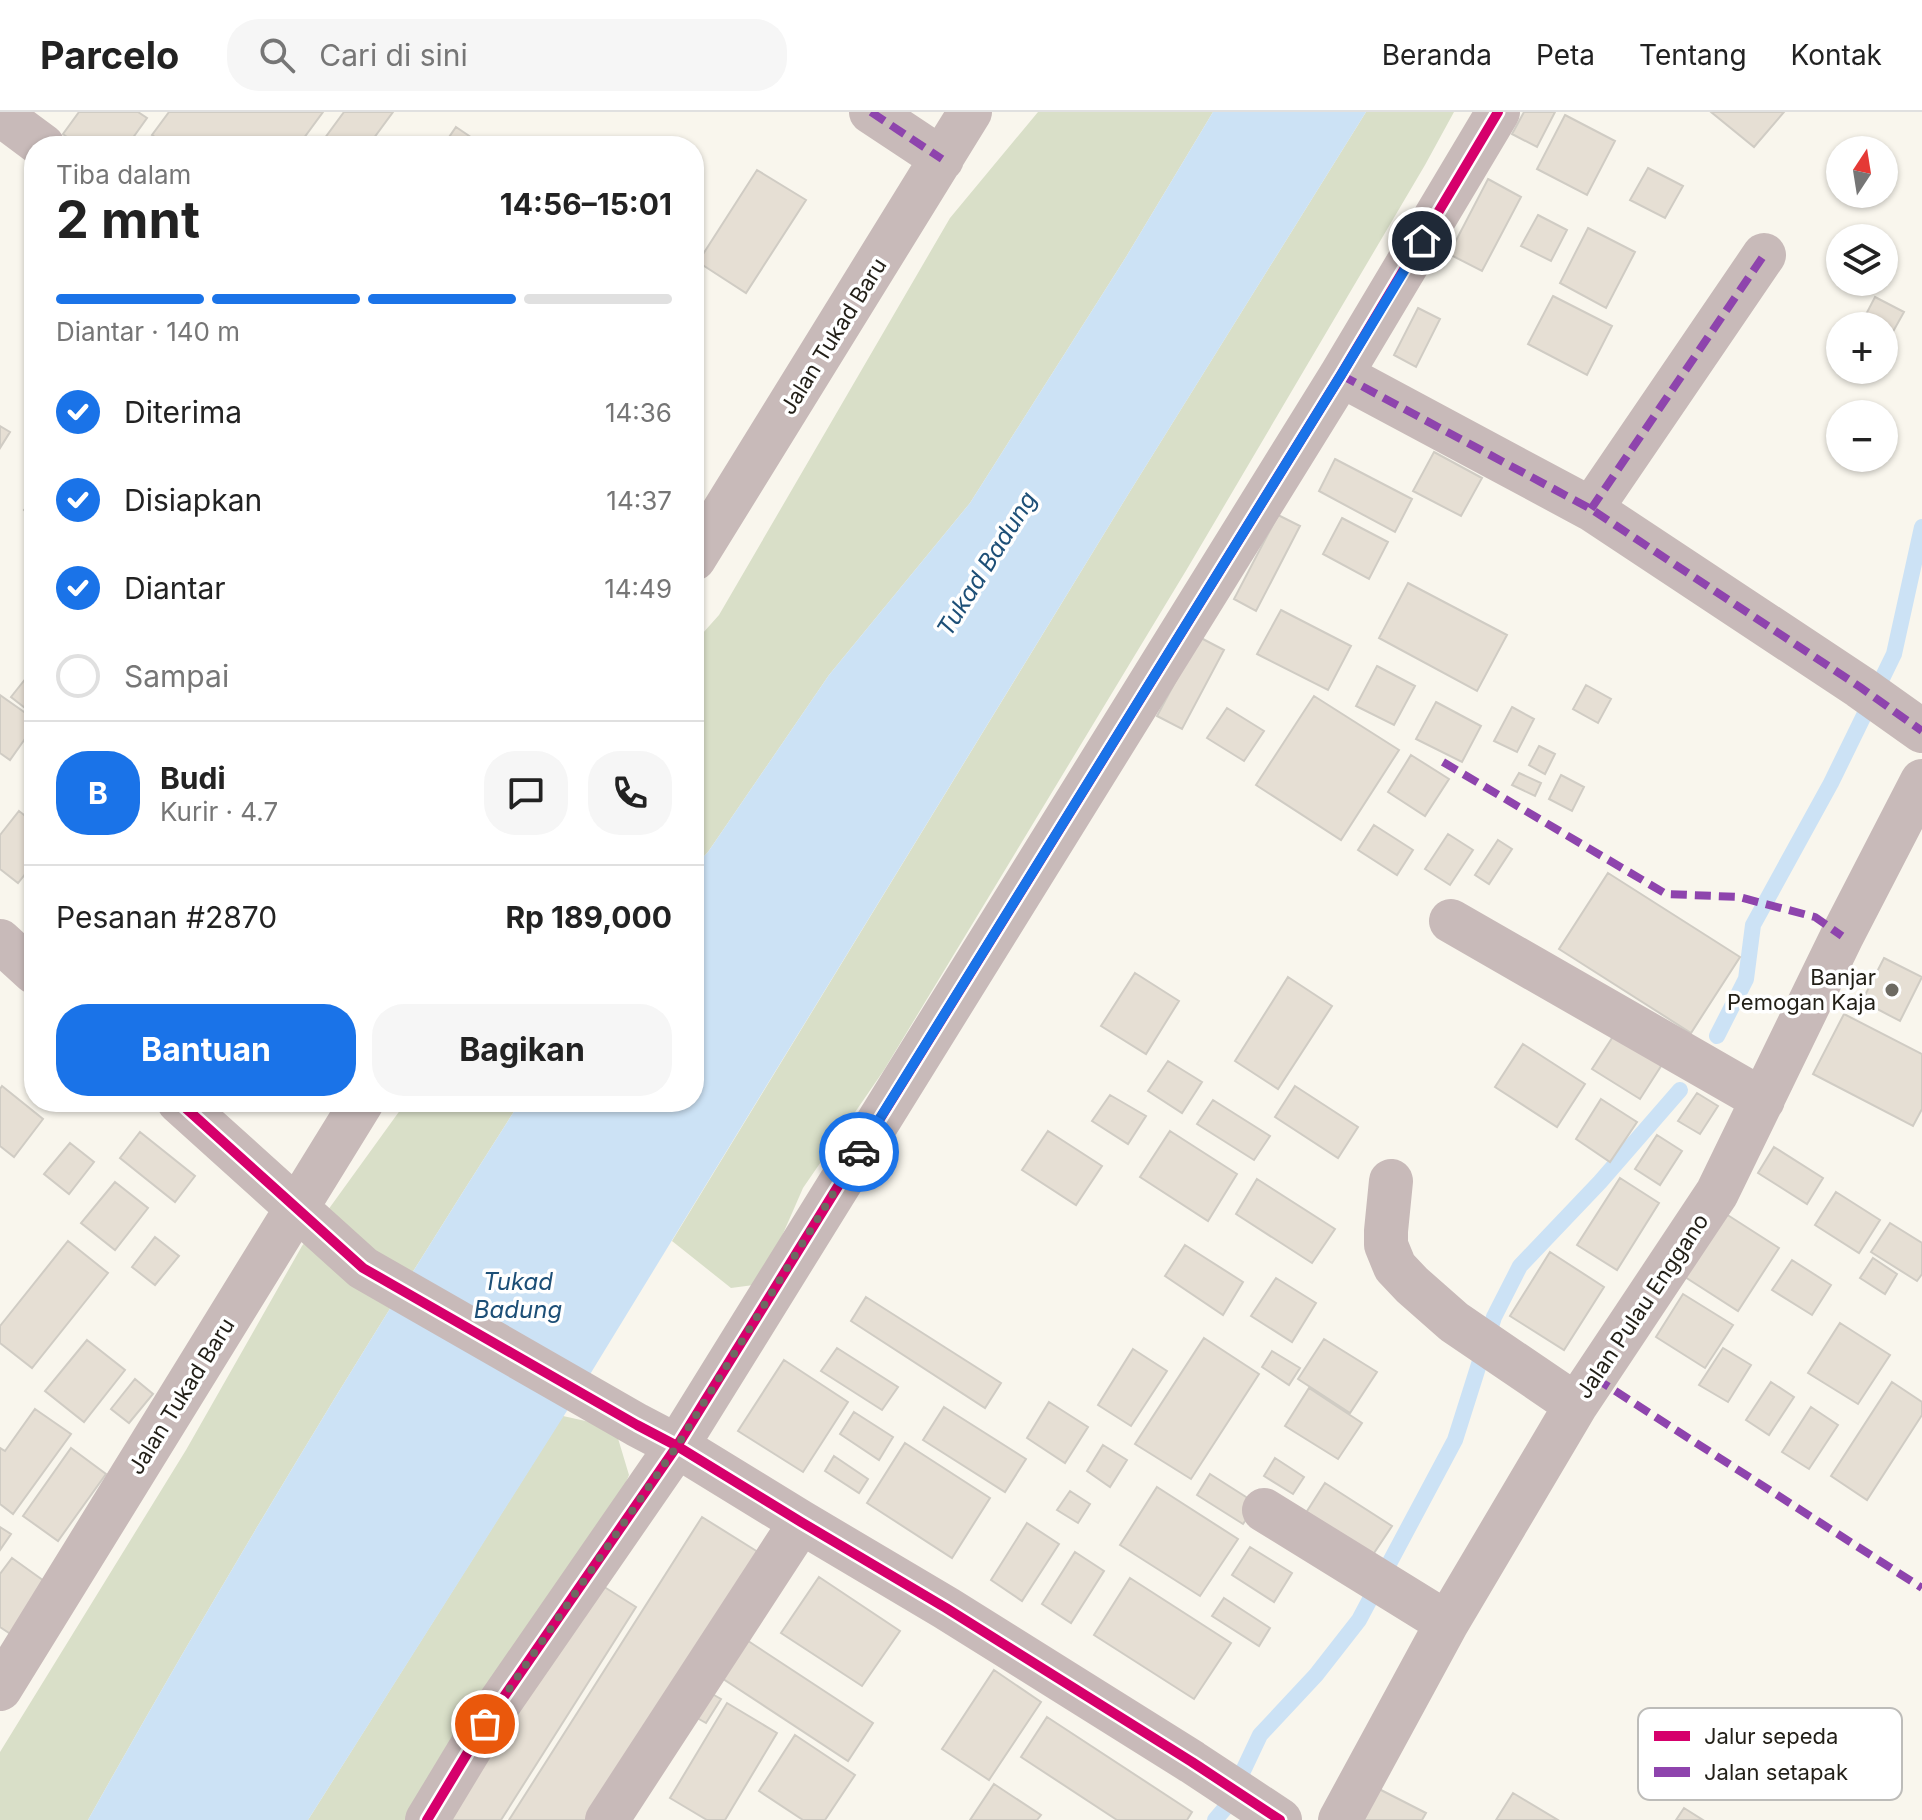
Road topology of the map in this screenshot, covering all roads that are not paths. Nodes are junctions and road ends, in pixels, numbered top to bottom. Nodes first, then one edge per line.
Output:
1 (871, 112) edge
2 (970, 112) edge
3 (1498, 112) edge
4 (0, 114) edge
5 (30, 136) edge
6 (942, 159) junction
7 (1764, 255) dead end
8 (1341, 375) junction
9 (1591, 509) junction
10 (704, 543) edge
11 (1910, 723) edge
12 (1922, 781) edge
13 (1451, 921) dead end
14 (0, 941) edge
15 (24, 963) edge
16 (1763, 1100) junction
17 (190, 1112) edge
18 (356, 1112) edge
19 (1391, 1181) dead end
20 (297, 1209) junction
21 (1576, 1405) junction
22 (677, 1446) junction
23 (1264, 1510) dead end
24 (801, 1522) junction
25 (1431, 1614) junction
26 (0, 1689) edge
27 (1275, 1817) edge
28 (427, 1820) edge
29 (607, 1820) edge
30 (1340, 1820) edge

1 - 6 street
2 - 6 street, Jalan Tukad Baru
3 - 8 street
4 - 5 street
6 - 10 street, Jalan Tukad Baru
7 - 9 street
8 - 9 street
8 - 22 street
9 - 11 street
12 - 16 street, Jalan Pulau Enggano
13 - 16 street
14 - 15 street
16 - 21 street, Jalan Pulau Enggano
17 - 20 street
18 - 20 street, Jalan Tukad Baru
19 - 21 street
20 - 22 street
20 - 26 street, Jalan Tukad Baru
21 - 25 street, Jalan Pulau Enggano
22 - 24 street
22 - 28 street
23 - 25 street
24 - 27 street
24 - 29 street
25 - 30 street, Jalan Pulau Enggano

